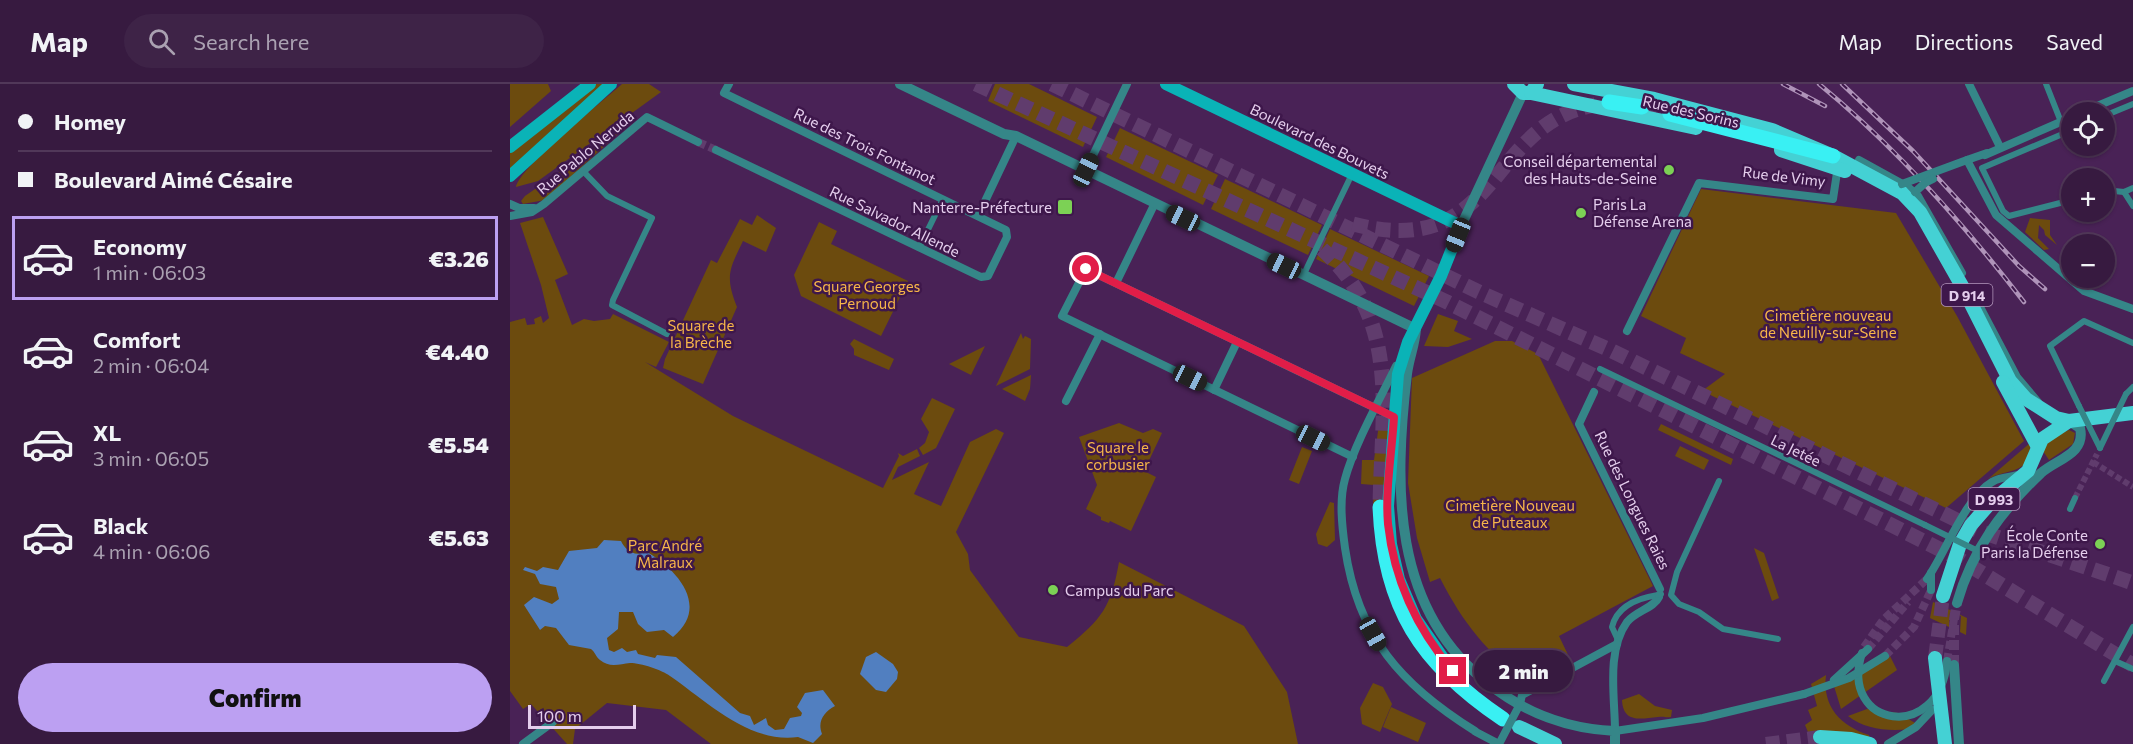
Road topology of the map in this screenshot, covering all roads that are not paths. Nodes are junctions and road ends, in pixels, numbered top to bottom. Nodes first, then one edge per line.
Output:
1 (590, 84) edge
2 (611, 84) edge
3 (900, 84) edge
4 (1126, 84) edge
5 (1166, 84) edge
6 (1574, 84) edge
7 (1969, 84) edge
8 (2046, 84) edge
9 (1521, 87) edge
10 (727, 88) edge
11 (2133, 92) edge
12 (1609, 102) tunnel mouth
13 (2108, 102) edge
14 (2133, 104) edge
15 (1642, 107) tunnel mouth
16 (2115, 111) edge
17 (1670, 114) tunnel mouth
18 (1720, 116) junction
19 (2061, 122) joint
20 (2061, 135) edge
21 (1016, 136) junction
22 (699, 142) tunnel mouth
23 (510, 147) edge
24 (2000, 147) junction
25 (1773, 148) joint
26 (716, 150) tunnel mouth
27 (1859, 160) joint
28 (1837, 161) junction
29 (1968, 162) junction
30 (1086, 170) junction
31 (583, 171) junction
32 (1352, 174) junction
33 (510, 176) edge
34 (1902, 184) junction
35 (2133, 188) edge
36 (2115, 191) edge
37 (1915, 192) junction
38 (2124, 192) junction
39 (943, 199) junction
40 (2061, 203) edge
41 (510, 204) edge
42 (1154, 205) junction
43 (540, 206) junction
44 (2133, 206) edge
45 (510, 216) edge
46 (978, 216) junction
47 (1461, 226) junction
48 (920, 248) junction
49 (1303, 276) junction
50 (1116, 283) junction
51 (2133, 309) edge
52 (1416, 330) junction
53 (1627, 331) dead end
54 (667, 334) dead end
55 (1100, 334) junction
56 (1237, 342) junction
57 (2133, 343) edge
58 (1406, 347) junction
59 (1600, 369) dead end
60 (2133, 387) edge
61 (1214, 390) junction
62 (1594, 392) dead end
63 (1066, 401) dead end
64 (1376, 408) junction
65 (2043, 409) junction
66 (2133, 413) edge
67 (1398, 419) junction
68 (2069, 421) junction
69 (2038, 447) junction
70 (1353, 457) junction
71 (2025, 474) junction
72 (1719, 481) dead end
73 (1389, 484) junction
74 (2075, 498) tunnel mouth
75 (1401, 504) junction
76 (1380, 507) tunnel mouth
77 (2070, 509) dead end
78 (1982, 553) dead end
79 (1937, 593) joint
80 (1660, 594) junction
81 (1671, 595) junction
82 (1958, 603) tunnel mouth
83 (2133, 627) edge
84 (1778, 639) dead end
85 (1617, 642) junction
86 (1885, 656) tunnel mouth
87 (2115, 661) junction
88 (1945, 662) junction
89 (2133, 669) edge
90 (2104, 681) dead end
91 (1804, 694) junction
92 (1520, 704) junction
93 (1931, 708) junction
94 (1504, 717) joint
95 (553, 722) dead end
96 (1518, 727) dead end
97 (1820, 737) tunnel mouth
98 (1615, 738) edge
99 (523, 744) edge
100 (1499, 744) edge
101 (1555, 744) edge
102 (1870, 744) edge
103 (1888, 744) edge
104 (1945, 744) edge
105 (1959, 744) edge

1 - 23 main road
2 - 33 main road
3 - 21 street
4 - 30 street
5 - 32 main road, Boulevard des Bouvets
6 - 18 main road, D 914
7 - 24 street
8 - 19 street
9 - 25 main road, Rue des Sorins
9 - 47 street
10 - 39 street, Rue des Trois Fontanot
11 - 13 street
12 - 15 highway
14 - 16 street
17 - 28 highway
18 - 27 main road
18 - 28 main road, D 914
19 - 24 street
20 - 40 street
21 - 30 street
21 - 46 street
22 - 31 street, Rue Pablo Neruda
24 - 29 street
25 - 28 main road, Rue de Vimy
26 - 48 street, Rue Salvador Allende
27 - 34 street
28 - 53 street, Rue de Vimy
28 - 65 main road, D 914
28 - 69 main road
29 - 34 street, bridge
29 - 37 street, bridge
29 - 51 street
30 - 42 street
31 - 43 street, Rue Pablo Neruda
31 - 54 street
32 - 47 main road, Boulevard des Bouvets
32 - 49 street
34 - 37 street
35 - 38 street
36 - 38 street
37 - 65 street
38 - 44 street
39 - 46 street, Rue des Trois Fontanot
39 - 48 street
41 - 43 street, Rue Pablo Neruda
42 - 49 street
42 - 50 street
43 - 45 street, Rue Pablo Neruda
46 - 48 street, Rue Salvador Allende
47 - 52 main road
49 - 52 street
50 - 55 street
50 - 56 street
52 - 58 main road
52 - 67 street
55 - 61 street
55 - 63 street
56 - 61 street
56 - 64 street
57 - 60 street, bridge
58 - 64 street
58 - 67 main road
59 - 78 street, La Jetée, bridge
61 - 70 street
62 - 80 street, Rue des Longues Raies
64 - 67 street
64 - 70 street
65 - 68 main road, D 914
66 - 68 main road, D 993
67 - 73 main road
67 - 75 street
68 - 69 main road, D 993
68 - 82 street
69 - 71 main road, D 993
70 - 100 street
71 - 79 main road, D 993
71 - 79 street
72 - 81 street
73 - 75 street
73 - 94 main road
74 - 77 street
75 - 92 street
76 - 94 highway
80 - 81 street
80 - 85 street
80 - 85 street
81 - 84 street
83 - 87 street
85 - 92 street
85 - 98 street
86 - 91 street, bridge
87 - 89 street
87 - 90 street
88 - 93 street
88 - 104 main road, bridge
88 - 105 street
91 - 93 street, bridge
91 - 98 street
92 - 98 street
92 - 100 street, bridge
93 - 103 street
95 - 99 street
96 - 101 main road
97 - 102 main road

